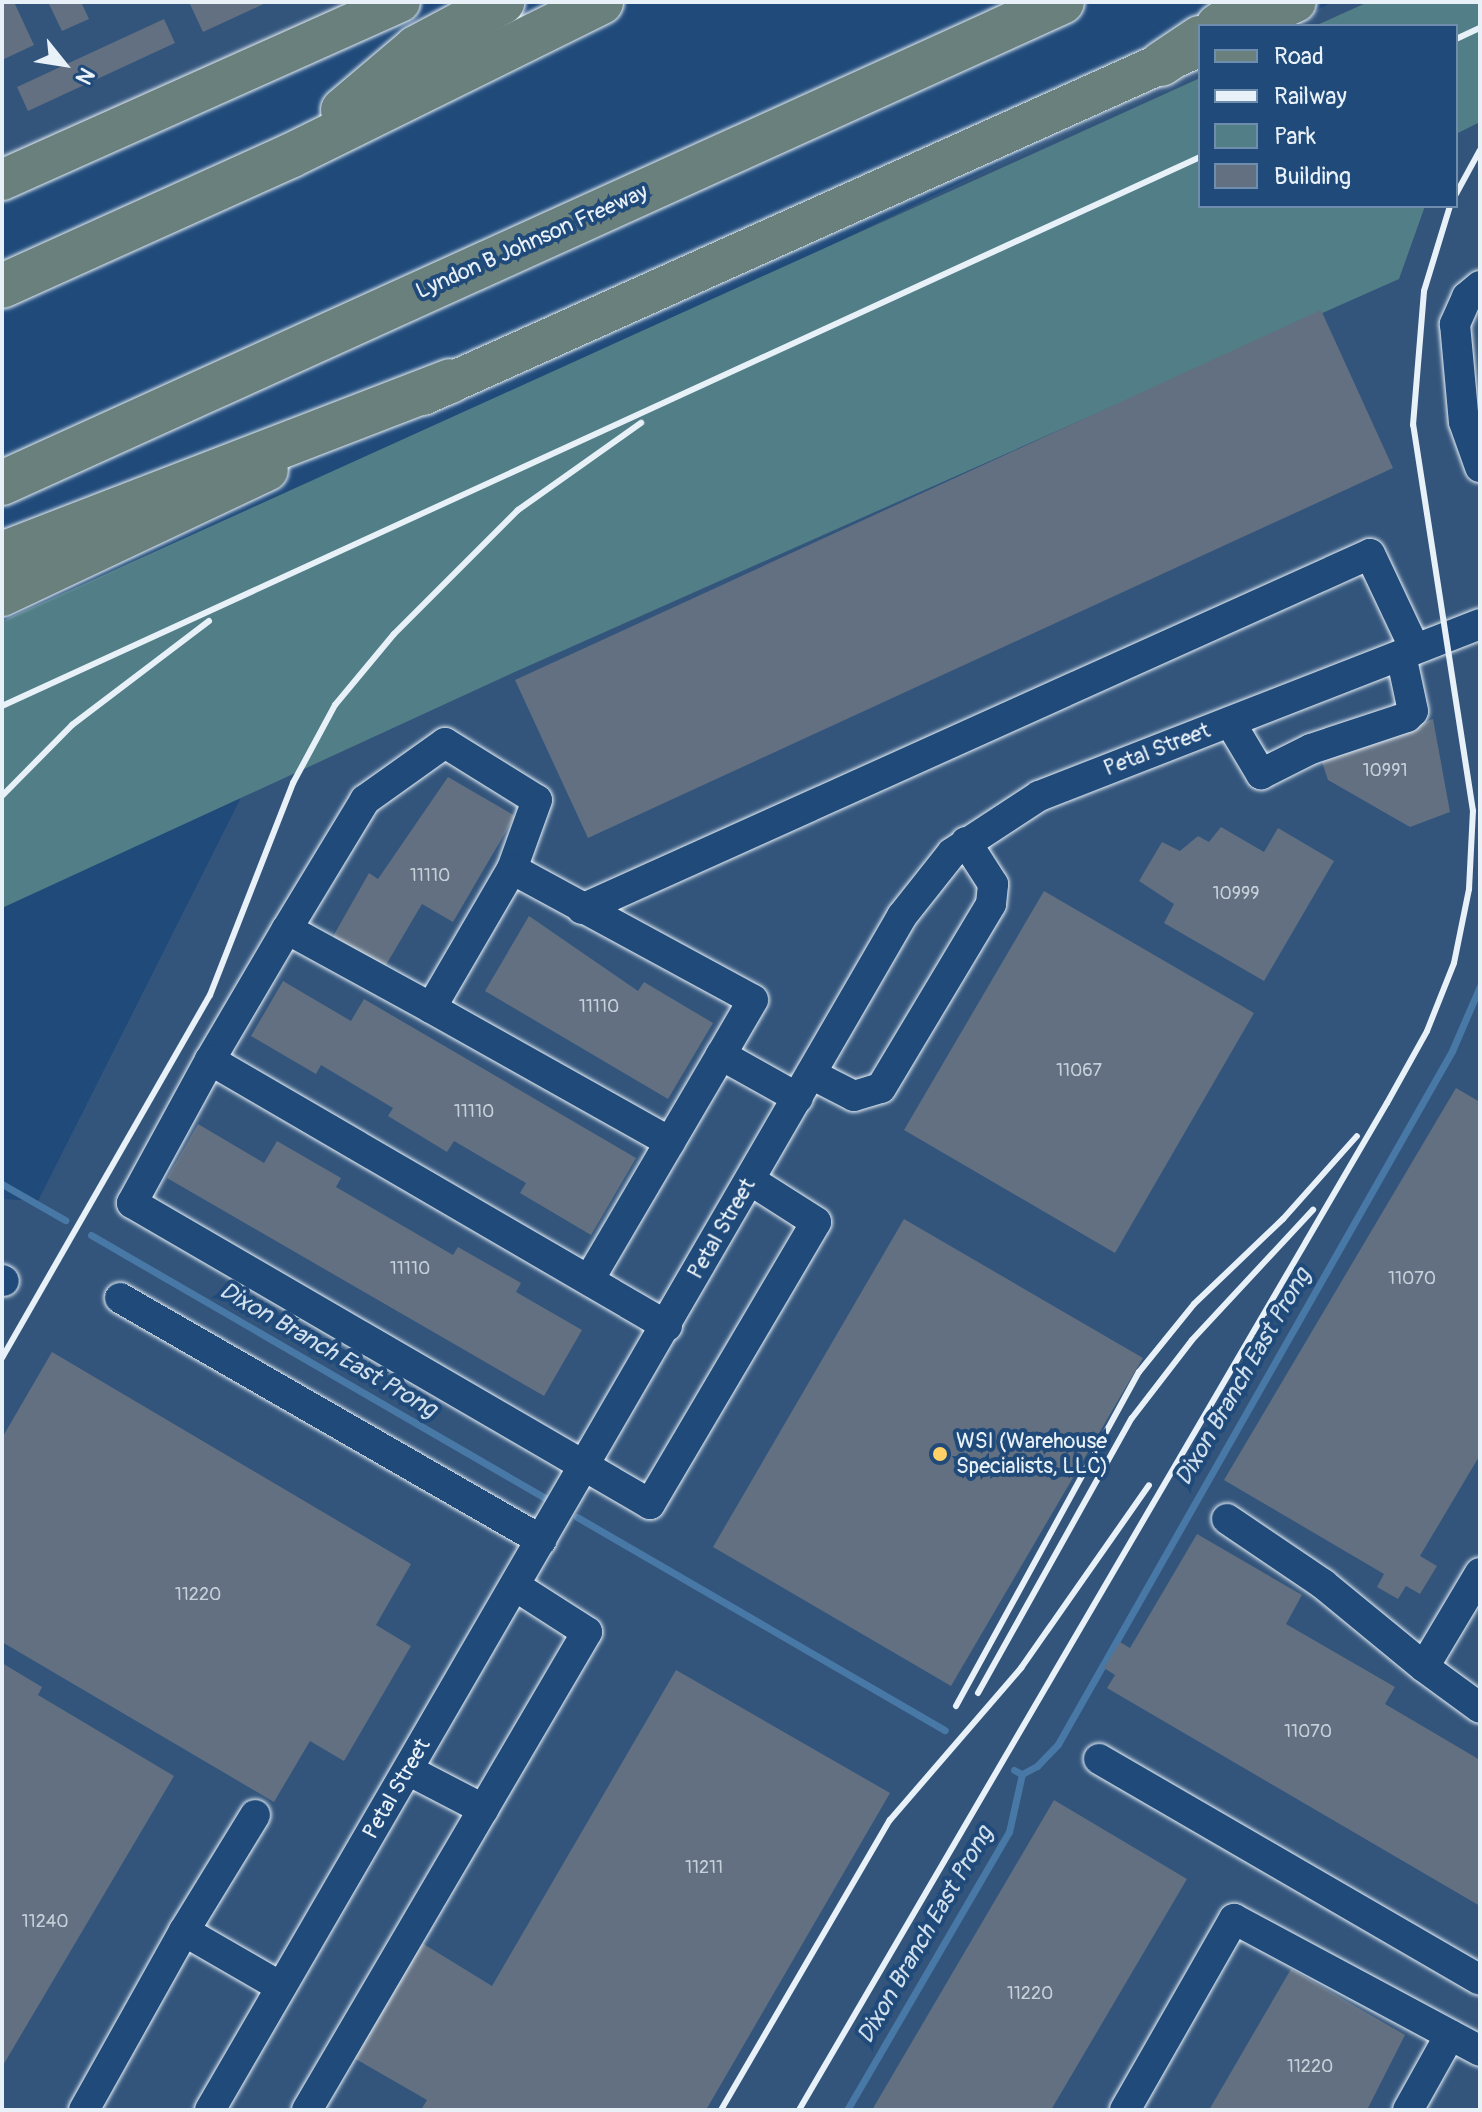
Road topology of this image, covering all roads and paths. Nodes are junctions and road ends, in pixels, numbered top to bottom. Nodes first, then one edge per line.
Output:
1 (400, 2) edge
2 (502, 2) edge
3 (601, 2) edge
4 (1062, 2) edge
5 (1255, 2) edge
6 (1296, 2) edge
7 (1221, 24) edge
8 (1248, 24) edge
9 (1198, 39) edge
10 (1198, 47) edge
11 (1161, 64) junction
12 (290, 156) junction
13 (2, 180) edge
14 (2, 286) edge
15 (1480, 286) edge
16 (450, 381) junction
17 (1480, 467) edge
18 (2, 483) edge
19 (2, 554) edge
20 (2, 596) edge
21 (1480, 624) edge
22 (1408, 652) junction
23 (1230, 722) junction
24 (966, 842) junction
25 (512, 869) junction
26 (582, 909) junction
27 (287, 929) junction
28 (431, 1008) junction
29 (721, 1055) junction
30 (210, 1060) junction
31 (804, 1086) junction
32 (670, 1142) junction
33 (750, 1180) junction
34 (589, 1280) junction
35 (120, 1298) dead end
36 (667, 1326) junction
37 (584, 1468) junction
38 (1227, 1519) dead end
39 (541, 1540) junction
40 (1480, 1573) edge
41 (515, 1586) junction
42 (1424, 1667) junction
43 (1480, 1708) edge
44 (1099, 1759) dead end
45 (408, 1770) junction
46 (483, 1809) junction
47 (255, 1815) dead end
48 (184, 1931) junction
49 (1480, 1980) edge
50 (281, 1987) junction
51 (1450, 2035) junction
52 (1480, 2051) edge
53 (84, 2110) edge
54 (210, 2110) edge
55 (307, 2110) edge
56 (1125, 2110) edge
57 (1408, 2110) edge

1 - 13 main road
2 - 12 highway
3 - 12 highway
4 - 18 highway, Lyndon B Johnson Freeway
5 - 7 highway
6 - 8 main road
9 - 11 highway
10 - 11 main road
11 - 16 main road
12 - 14 highway
15 - 17 street
16 - 19 highway
16 - 20 main road
21 - 22 street, Petal Street
22 - 23 street, Petal Street
22 - 23 street
22 - 26 street
23 - 24 street, Petal Street
24 - 31 street, Petal Street
24 - 31 street
25 - 26 street
25 - 27 street
25 - 28 street
26 - 29 street
27 - 28 street
27 - 30 street
28 - 32 street
29 - 31 street
29 - 32 street
30 - 34 street
30 - 37 street
31 - 33 street, Petal Street
32 - 34 street
33 - 36 street, Petal Street
33 - 37 street
34 - 36 street
35 - 39 street
36 - 37 street, Petal Street
37 - 39 street, Petal Street
38 - 42 street
39 - 41 street, Petal Street
40 - 42 street
41 - 45 street, Petal Street
41 - 46 street
42 - 43 street
44 - 49 street
45 - 46 street
45 - 50 street, Petal Street
46 - 55 street
47 - 48 street
48 - 50 street
48 - 53 street
50 - 54 street, Petal Street
51 - 52 street
51 - 56 street
51 - 57 street

